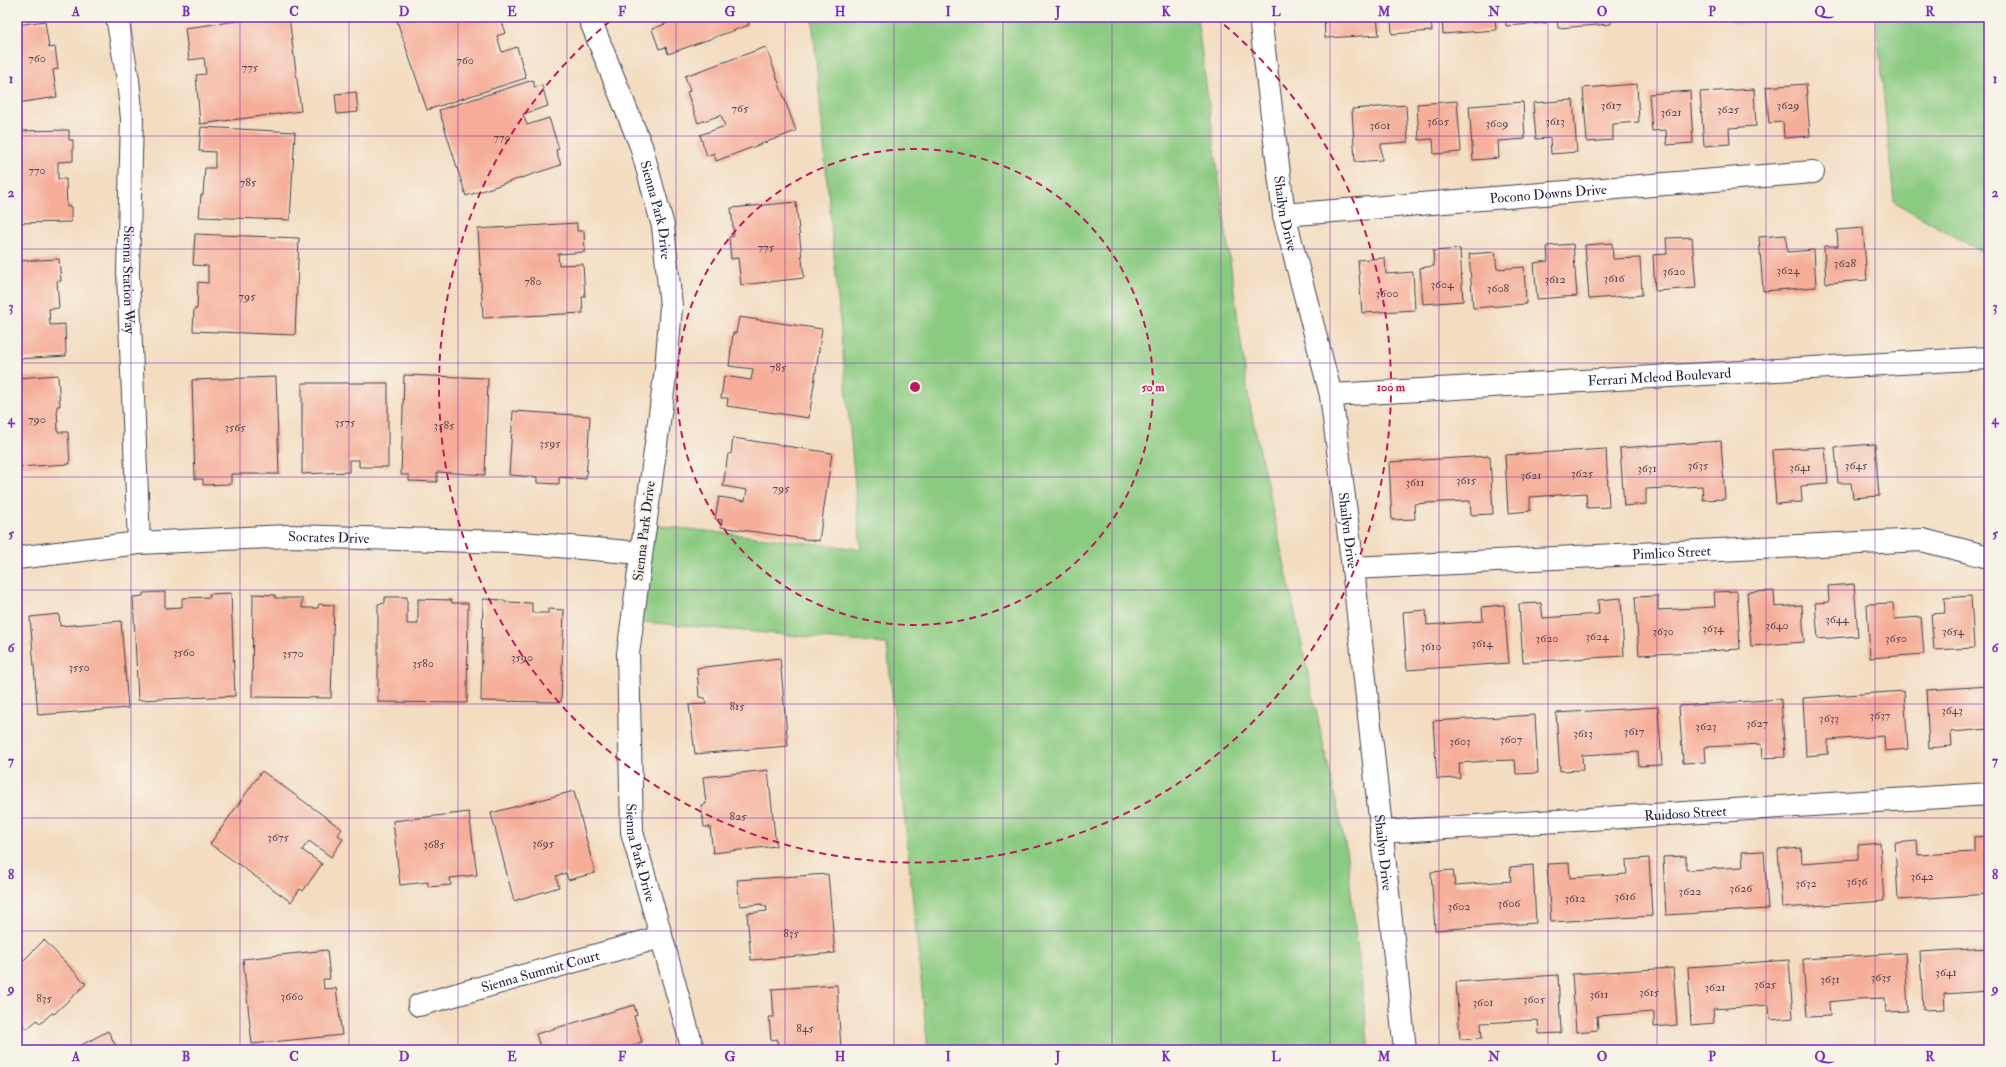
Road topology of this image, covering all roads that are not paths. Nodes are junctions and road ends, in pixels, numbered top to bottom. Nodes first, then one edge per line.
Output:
1 (117, 17) edge
2 (589, 17) edge
3 (1260, 17) edge
4 (1812, 172) dead end
5 (1284, 215) junction
6 (1989, 358) edge
7 (1331, 395) junction
8 (139, 543) junction
9 (642, 553) junction
10 (1989, 557) edge
11 (17, 558) edge
12 (1353, 568) junction
13 (1989, 794) edge
14 (1381, 832) junction
15 (661, 936) junction
16 (419, 1005) dead end
17 (693, 1050) edge
18 (1405, 1050) edge

1 - 8 street, Sienna Station Way
2 - 9 street, Sienna Park Drive
3 - 5 street, Shailyn Drive
4 - 5 street, Pocono Downs Drive
5 - 7 street, Shailyn Drive
6 - 7 street, Ferrari Mcleod Boulevard
7 - 12 street, Shailyn Drive
8 - 9 street, Socrates Drive
8 - 11 street, Socrates Drive
9 - 15 street, Sienna Park Drive
10 - 12 street, Pimlico Street
12 - 14 street, Shailyn Drive
13 - 14 street, Ruidoso Street
14 - 18 street, Shailyn Drive
15 - 16 street, Sienna Summit Court
15 - 17 street, Sienna Park Drive

